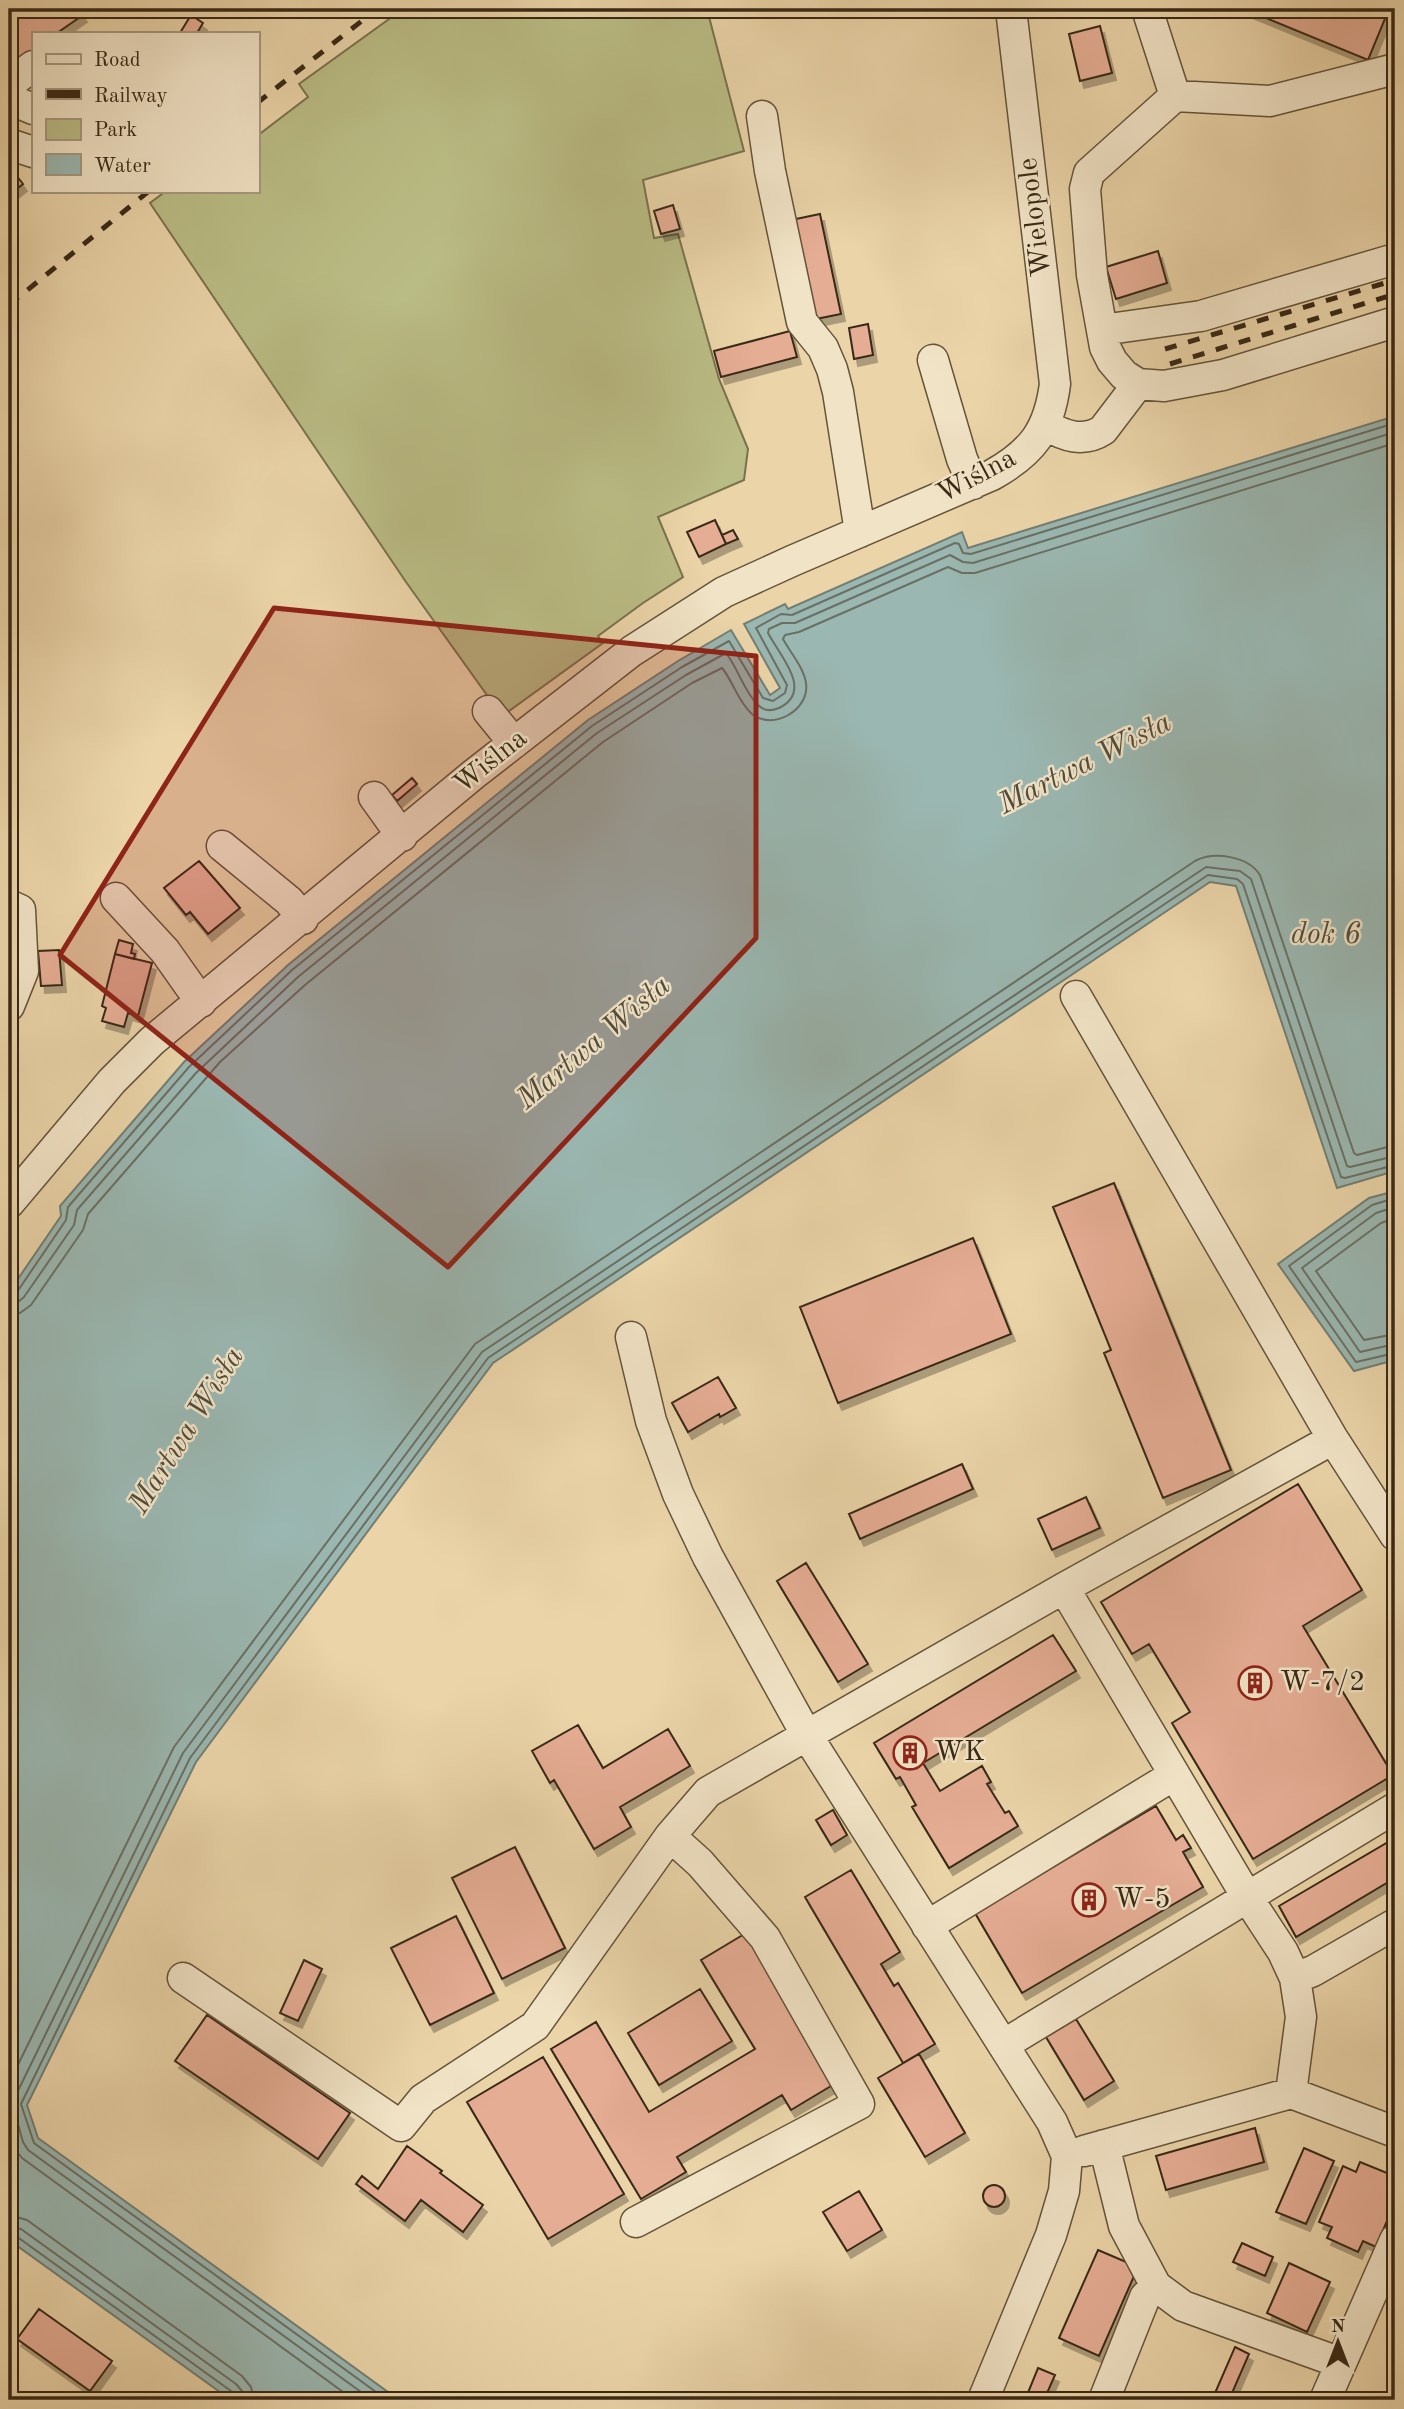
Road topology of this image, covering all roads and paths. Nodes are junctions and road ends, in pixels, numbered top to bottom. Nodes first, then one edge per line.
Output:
1 (1011, 9) edge
2 (1147, 9) edge
3 (32, 67) edge
4 (1395, 69) edge
5 (9, 84) edge
6 (1175, 96) junction
7 (9, 99) edge
8 (32, 108) edge
9 (762, 116) dead end
10 (9, 144) edge
11 (32, 152) edge
12 (1395, 259) edge
13 (1395, 322) edge
14 (1102, 330) junction
15 (933, 360) dead end
16 (1138, 384) junction
17 (1046, 425) junction
18 (972, 484) junction
19 (860, 532) junction
20 (488, 711) dead end
21 (514, 743) junction
22 (374, 797) dead end
23 (402, 836) junction
24 (222, 846) dead end
25 (116, 898) dead end
26 (9, 905) edge
27 (303, 919) junction
28 (1076, 996) dead end
29 (201, 1002) junction
30 (9, 1006) edge
31 (9, 1203) edge
32 (631, 1337) dead end
33 (1333, 1439) junction
34 (1395, 1535) edge
35 (1064, 1588) junction
36 (806, 1734) junction
37 (1174, 1775) junction
38 (1395, 1808) edge
39 (670, 1836) junction
40 (1247, 1897) junction
41 (1395, 1924) edge
42 (927, 1926) junction
43 (183, 1978) dead end
44 (1295, 1978) junction
45 (1003, 2045) junction
46 (1291, 2093) junction
47 (1395, 2132) edge
48 (1104, 2145) junction
49 (1067, 2156) junction
50 (636, 2222) dead end
51 (1395, 2240) edge
52 (1156, 2286) junction
53 (1341, 2363) junction
54 (983, 2400) edge
55 (1104, 2400) edge
56 (1325, 2400) edge

1 - 17 street, Wielopole
2 - 6 street
3 - 5 street
4 - 6 street
6 - 14 street
7 - 8 street
9 - 19 street
10 - 11 street
12 - 14 street
13 - 16 street
14 - 16 street
15 - 18 street
16 - 17 street
17 - 18 street, Wiślna
18 - 19 street, Wiślna
19 - 21 street, Wiślna
20 - 21 street
21 - 23 street, Wiślna
22 - 23 street
23 - 27 street, Wiślna
24 - 27 street
25 - 29 street
26 - 30 street
27 - 29 street, Wiślna
28 - 33 street
29 - 31 street, Wiślna
32 - 36 street
33 - 34 street
33 - 35 street
35 - 36 street
35 - 37 street
36 - 39 street
36 - 42 street
37 - 40 street
37 - 42 street
38 - 40 street
39 - 43 street
39 - 50 street
40 - 44 street
40 - 45 street
41 - 44 street
42 - 45 street
44 - 46 street
45 - 49 street
46 - 47 street
46 - 48 street
48 - 49 street
48 - 52 street
49 - 54 street
51 - 53 street
52 - 53 street
52 - 55 street
53 - 56 street

